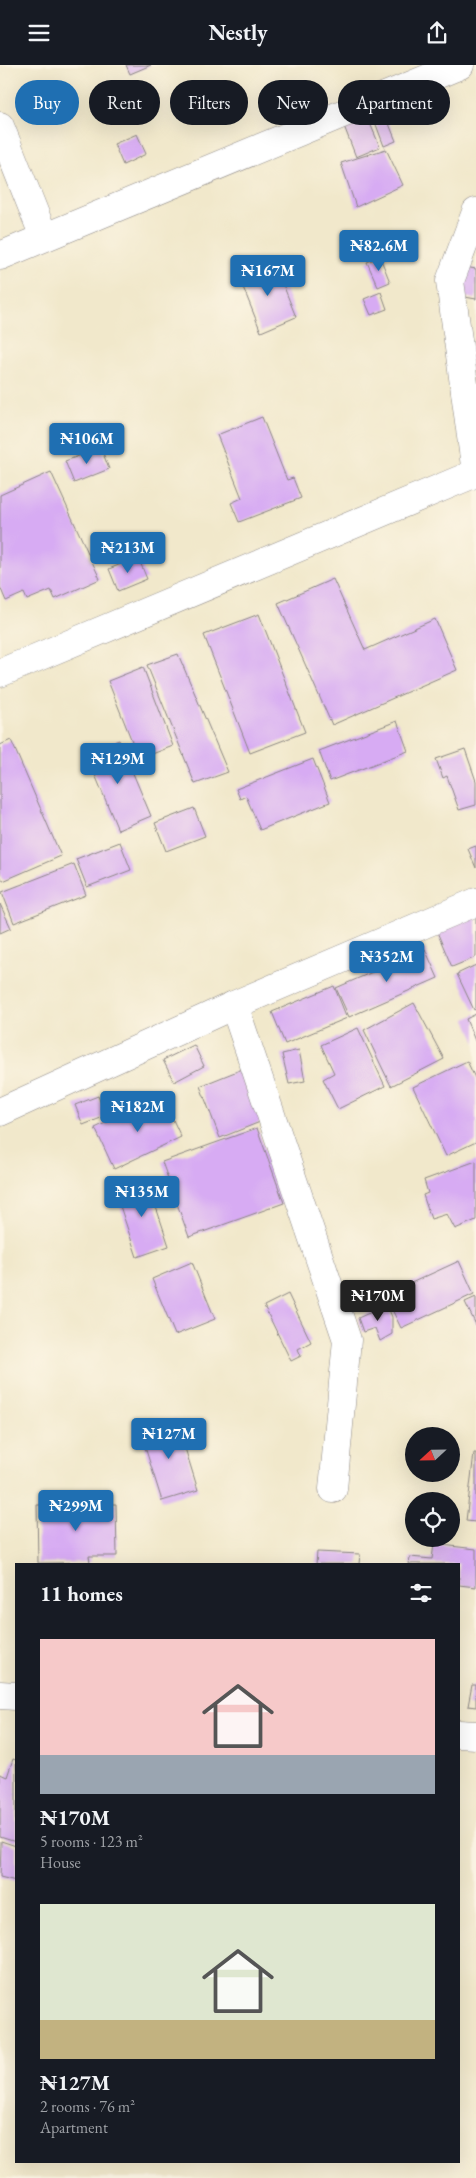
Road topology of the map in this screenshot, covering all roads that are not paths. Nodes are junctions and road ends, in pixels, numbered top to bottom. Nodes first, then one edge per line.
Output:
1 (460, 65) edge
2 (0, 126) edge
3 (476, 212) edge
4 (44, 237) junction
5 (0, 256) edge
6 (476, 473) edge
7 (0, 673) edge
8 (476, 902) edge
9 (234, 1005) junction
10 (0, 1112) edge
11 (333, 1489) dead end
12 (0, 1695) edge
13 (15, 1696) edge
14 (460, 1734) edge
15 (476, 1735) edge

1 - 4 street
2 - 4 street
3 - 6 street
4 - 5 street
6 - 7 street
8 - 9 street
9 - 10 street
9 - 11 street
12 - 13 street
14 - 15 street

